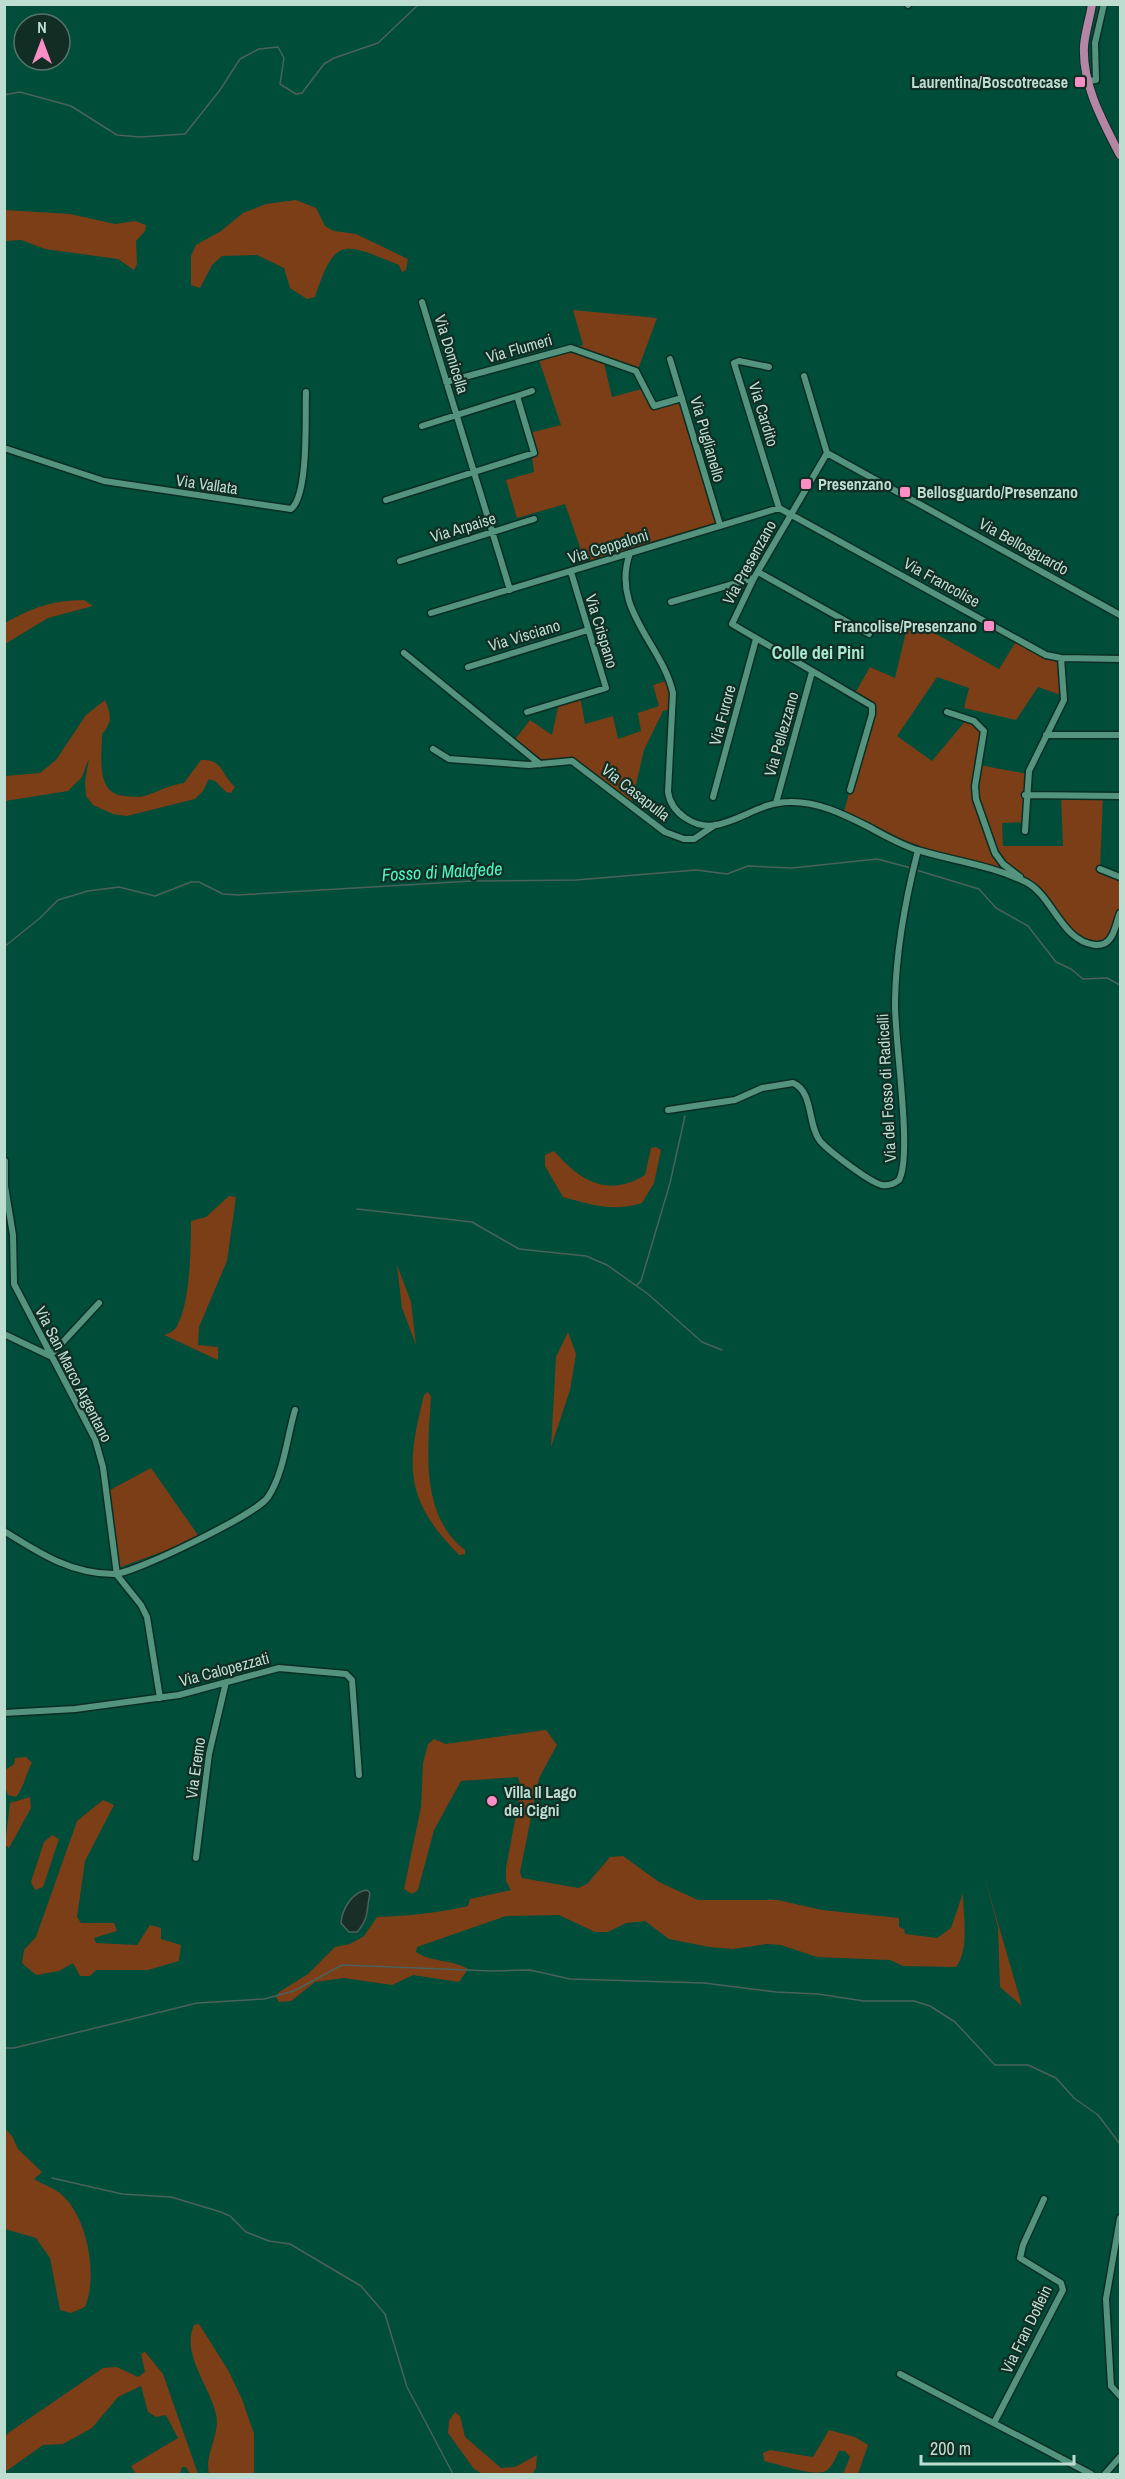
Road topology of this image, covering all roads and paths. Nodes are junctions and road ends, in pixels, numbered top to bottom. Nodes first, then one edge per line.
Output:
1 (1092, 4) edge
2 (1104, 4) edge
3 (1088, 81) junction
4 (1120, 155) edge
5 (422, 302) dead end
6 (670, 359) dead end
7 (769, 367) dead end
8 (804, 376) dead end
9 (446, 382) junction
10 (532, 391) dead end
11 (306, 392) dead end
12 (517, 396) junction
13 (682, 398) junction
14 (456, 414) junction
15 (422, 426) dead end
16 (4, 448) edge
17 (827, 453) junction
18 (474, 473) junction
19 (386, 500) dead end
20 (778, 508) junction
21 (791, 514) junction
22 (534, 519) dead end
23 (720, 525) junction
24 (493, 532) junction
25 (630, 554) junction
26 (400, 561) dead end
27 (571, 572) junction
28 (759, 572) junction
29 (754, 578) junction
30 (510, 590) junction
31 (671, 603) dead end
32 (432, 613) dead end
33 (1120, 615) edge
34 (588, 630) junction
35 (868, 634) dead end
36 (756, 639) junction
37 (404, 653) dead end
38 (1061, 658) junction
39 (1120, 658) edge
40 (468, 667) dead end
41 (812, 672) junction
42 (527, 712) dead end
43 (947, 712) dead end
44 (1046, 735) junction
45 (1120, 735) edge
46 (433, 749) dead end
47 (540, 764) junction
48 (850, 790) dead end
49 (1025, 795) junction
50 (1120, 796) edge
51 (713, 797) dead end
52 (776, 803) junction
53 (715, 825) junction
54 (1025, 831) dead end
55 (918, 850) junction
56 (1100, 869) dead end
57 (1120, 877) edge
58 (1028, 883) junction
59 (1120, 913) edge
60 (668, 1110) dead end
61 (5, 1161) edge
62 (99, 1303) dead end
63 (4, 1334) edge
64 (50, 1356) junction
65 (295, 1410) dead end
66 (4, 1532) edge
67 (117, 1575) junction
68 (226, 1682) junction
69 (160, 1698) junction
70 (4, 1713) edge
71 (359, 1774) dead end
72 (196, 1858) dead end
73 (1044, 2199) dead end
74 (1120, 2218) edge
75 (900, 2374) dead end
76 (1120, 2396) edge
77 (994, 2423) junction
78 (1120, 2457) edge
79 (1091, 2475) edge
80 (1105, 2475) edge

1 - 3 main road
2 - 3 street
3 - 4 main road
5 - 9 street, Via Domicella
6 - 13 street, Via Puglianello
7 - 20 street, Via Cardito
8 - 17 street
9 - 13 street, Via Flumeri
9 - 14 street, Via Domicella
10 - 12 street
11 - 16 street, Via Vallata
12 - 14 street
12 - 18 street
13 - 23 street, Via Puglianello
14 - 15 street, Via Domicella
14 - 18 street, Via Domicella
17 - 21 street, Via Presenzano
17 - 33 street, Via Bellosguardo
18 - 19 street
18 - 24 street, Via Domicella
20 - 21 street
20 - 23 street, Via Ceppaloni
21 - 28 street, Via Presenzano
21 - 38 street, Via Francolise
22 - 24 street, Via Arpaise
23 - 25 street, Via Ceppaloni
24 - 26 street, Via Arpaise
24 - 30 street, Via Domicella
25 - 27 street, Via Ceppaloni
25 - 53 street
27 - 30 street, Via Ceppaloni
27 - 34 street, Via Crispano
28 - 29 street, Via Presenzano
28 - 35 street
29 - 31 street
29 - 36 street, Via Presenzano
30 - 32 street, Via Ceppaloni
34 - 40 street, Via Visciano
34 - 42 street, Via Crispano
36 - 41 street, Via Presenzano
36 - 51 street, Via Furore
37 - 47 street
38 - 39 street, Via Francolise
38 - 44 street
41 - 48 street, Via Presenzano
41 - 52 street, Via Pellezzano
43 - 58 street
44 - 45 street
44 - 49 street
46 - 47 street, Via Casapulla
47 - 53 street, Via Casapulla
49 - 50 street
49 - 54 street
52 - 53 street
52 - 55 street
55 - 58 street
55 - 60 street, Via del Fosso di Radicelli
56 - 57 street
58 - 59 street
61 - 64 street, Via San Marco Argentano
62 - 64 street
63 - 64 street
64 - 67 street, Via San Marco Argentano
65 - 67 street
66 - 67 street
67 - 69 street
68 - 69 street, Via Calopezzati
68 - 71 street, Via Calopezzati
68 - 72 street, Via Eremo
69 - 70 street, Via Calopezzati
73 - 77 street, Via Fran Doflein
74 - 76 street
75 - 77 street
77 - 79 street
78 - 80 street

